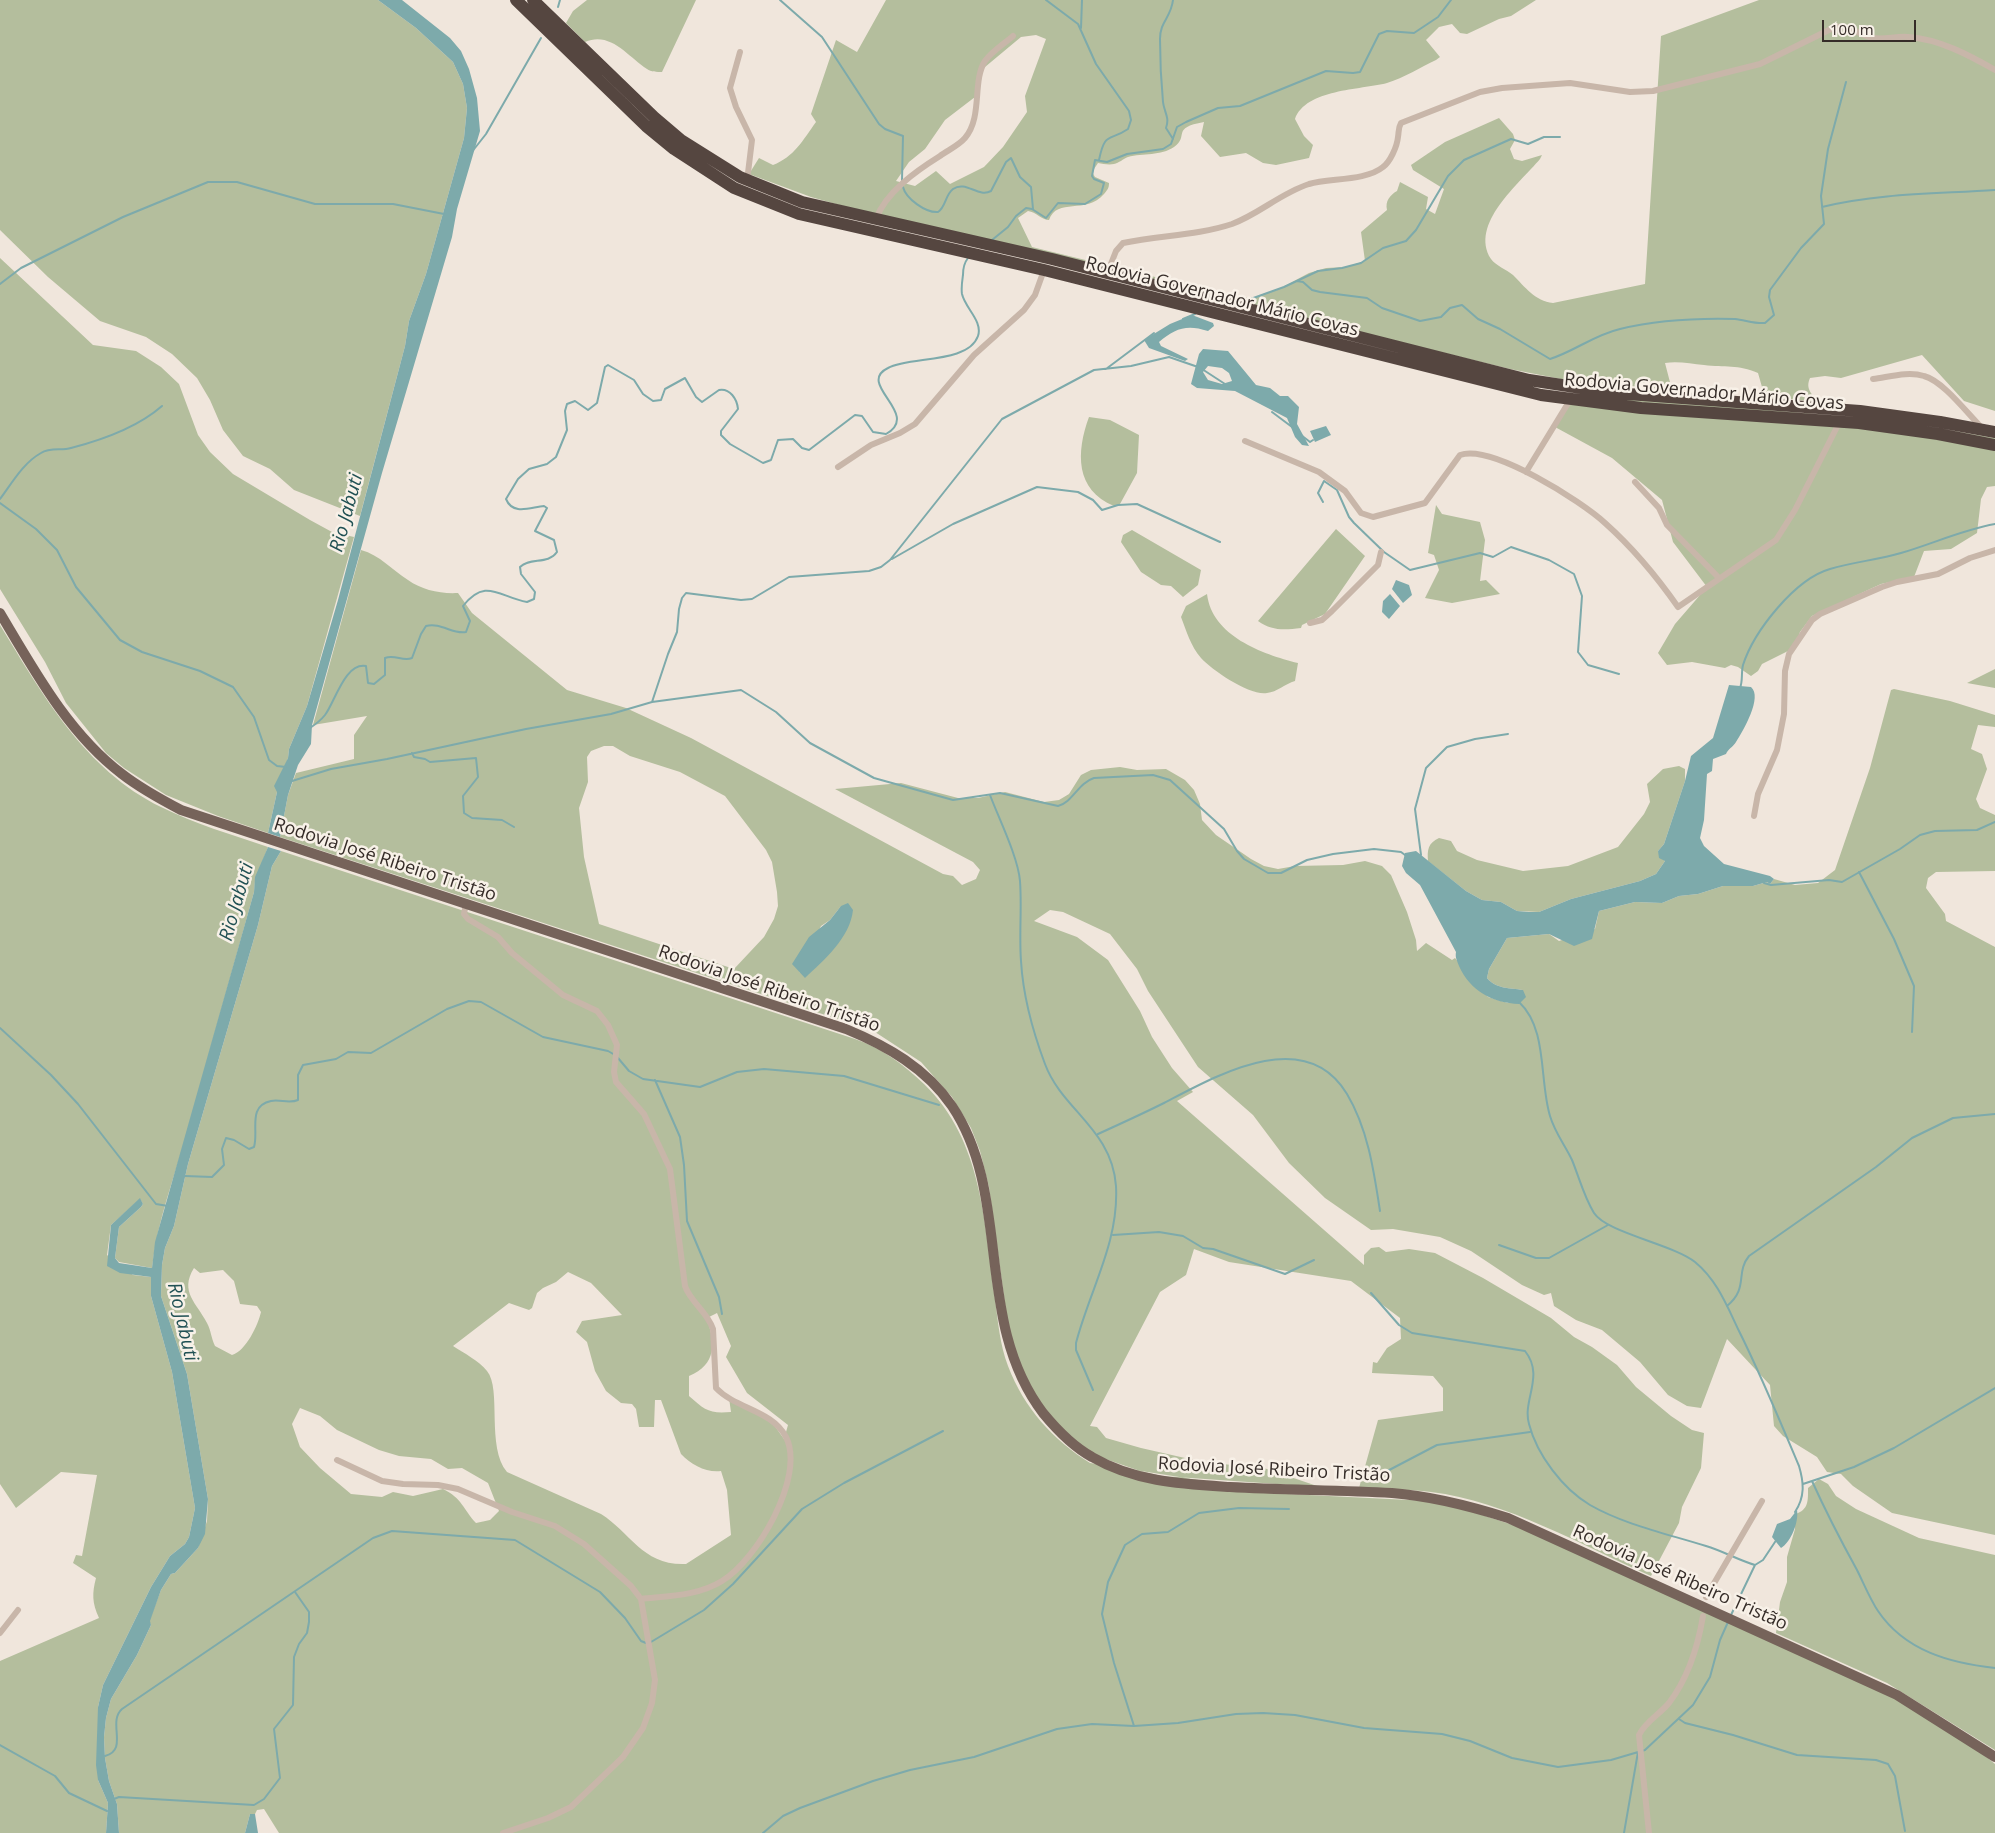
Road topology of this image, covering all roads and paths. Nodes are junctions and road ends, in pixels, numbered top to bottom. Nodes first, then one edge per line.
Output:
1 (516, 0) edge
2 (533, 0) edge
3 (1014, 36) dead end
4 (740, 52) dead end
5 (1995, 70) edge
6 (747, 181) junction
7 (876, 220) junction
8 (989, 251) junction
9 (1044, 270) junction
10 (1107, 274) junction
11 (1874, 379) dead end
12 (1570, 400) junction
13 (1840, 421) junction
14 (1989, 431) edge
15 (1245, 441) dead end
16 (1995, 445) edge
17 (838, 467) dead end
18 (1526, 472) junction
19 (1635, 482) dead end
20 (1995, 550) edge
21 (1381, 552) dead end
22 (1719, 578) junction
23 (0, 613) edge
24 (1310, 623) dead end
25 (1754, 816) dead end
26 (466, 903) junction
27 (337, 1460) dead end
28 (1762, 1501) dead end
29 (1706, 1597) dead end
30 (641, 1600) junction
31 (18, 1610) dead end
32 (1703, 1616) dead end
33 (0, 1633) edge
34 (1995, 1757) edge
35 (503, 1833) edge
36 (1649, 1833) edge

1 - 8 highway, Rodovia Governador Mário Covas
2 - 6 highway, Rodovia Governador Mário Covas
3 - 7 street
4 - 6 street
5 - 10 street
6 - 7 highway, Rodovia Governador Mário Covas
7 - 8 highway, Rodovia Governador Mário Covas
8 - 9 highway, Rodovia Governador Mário Covas
8 - 10 highway, Rodovia Governador Mário Covas
9 - 12 highway, Rodovia Governador Mário Covas
9 - 17 street
10 - 14 highway, Rodovia Governador Mário Covas
11 - 14 street
12 - 13 highway, Rodovia Governador Mário Covas
12 - 18 street
13 - 16 highway, Rodovia Governador Mário Covas
13 - 22 street
15 - 18 street
18 - 22 street
19 - 22 street
20 - 25 street
21 - 24 street
23 - 26 main road, Rodovia José Ribeiro Tristão
26 - 30 street
26 - 34 main road, Rodovia José Ribeiro Tristão
27 - 30 street
28 - 29 street
30 - 35 street
31 - 33 street
32 - 36 street

